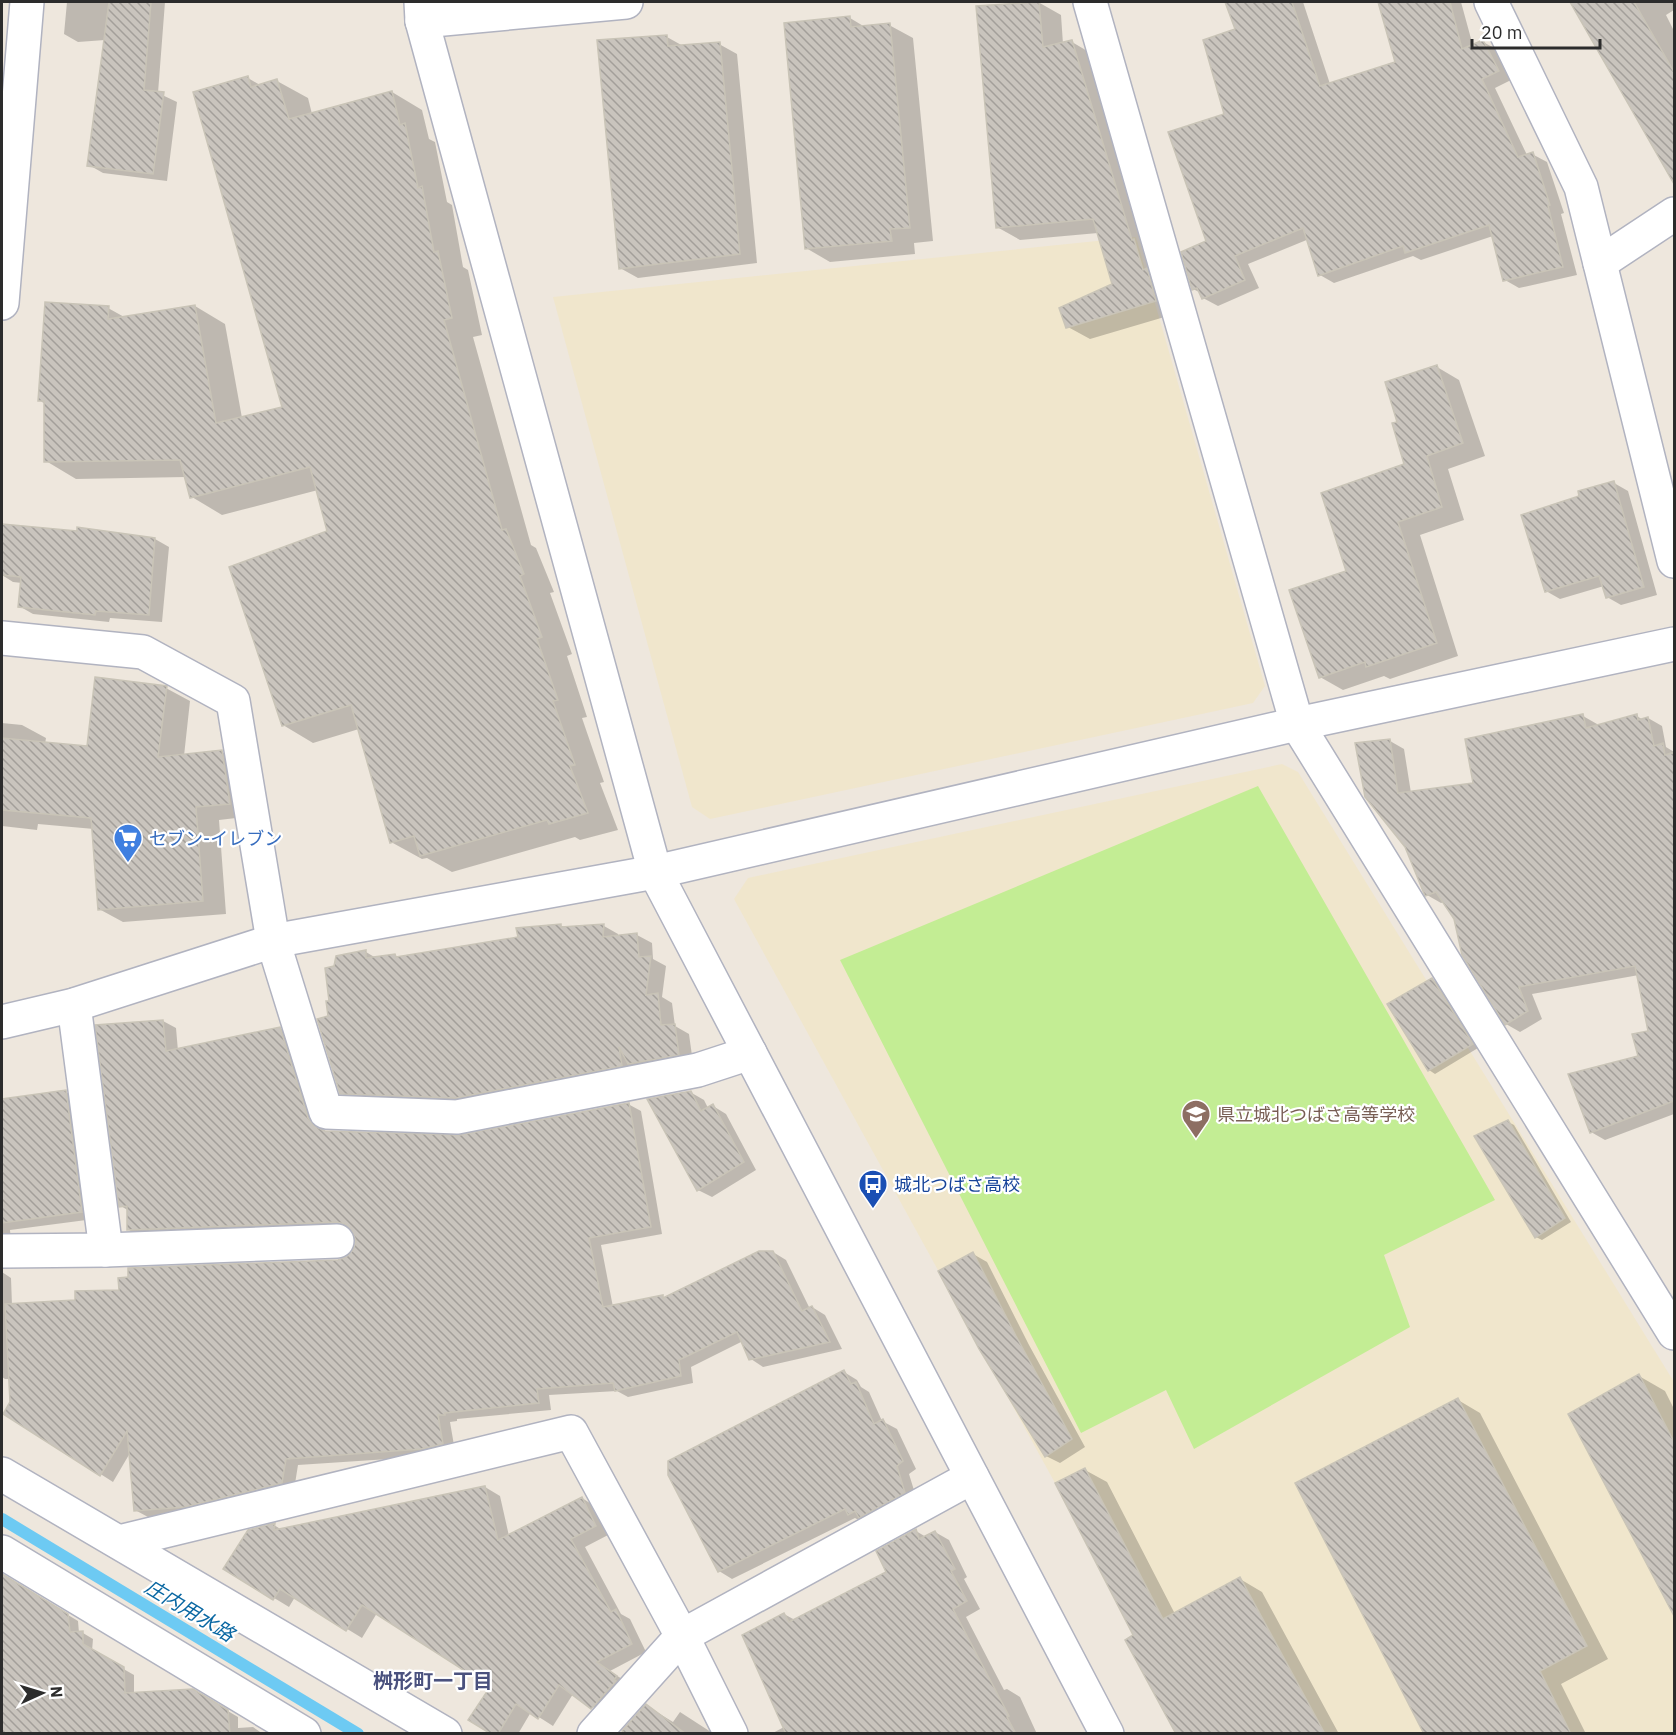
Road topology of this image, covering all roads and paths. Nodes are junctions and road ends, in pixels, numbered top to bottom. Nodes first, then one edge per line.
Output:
1 (27, 2) edge
2 (626, 2) edge
3 (1090, 2) edge
4 (1491, 2) edge
5 (422, 11) edge
6 (1674, 214) edge
7 (1600, 263) junction
8 (2, 303) edge
9 (1674, 561) edge
10 (2, 638) edge
11 (1674, 644) edge
12 (1297, 724) junction
13 (656, 872) junction
14 (273, 941) junction
15 (74, 1005) junction
16 (2, 1023) edge
17 (750, 1053) junction
18 (337, 1241) dead end
19 (106, 1250) junction
20 (2, 1251) edge
21 (1674, 1333) edge
22 (2, 1474) edge
23 (972, 1477) junction
24 (119, 1542) junction
25 (2, 1552) edge
26 (682, 1636) junction
27 (304, 1734) edge
28 (445, 1734) edge
29 (594, 1734) edge
30 (731, 1734) edge
31 (1107, 1734) edge

1 - 8 street
2 - 5 street
3 - 12 street
4 - 7 street
5 - 13 street
6 - 7 street
7 - 9 street
10 - 14 street
11 - 12 street
12 - 13 street
12 - 21 street
13 - 14 street
13 - 17 street
14 - 15 street
14 - 17 street
15 - 16 street
15 - 19 street
17 - 23 street
18 - 19 street
19 - 20 street
22 - 24 street
23 - 26 street
23 - 31 street
24 - 26 street
24 - 28 street
25 - 27 street
26 - 29 street
26 - 30 street

